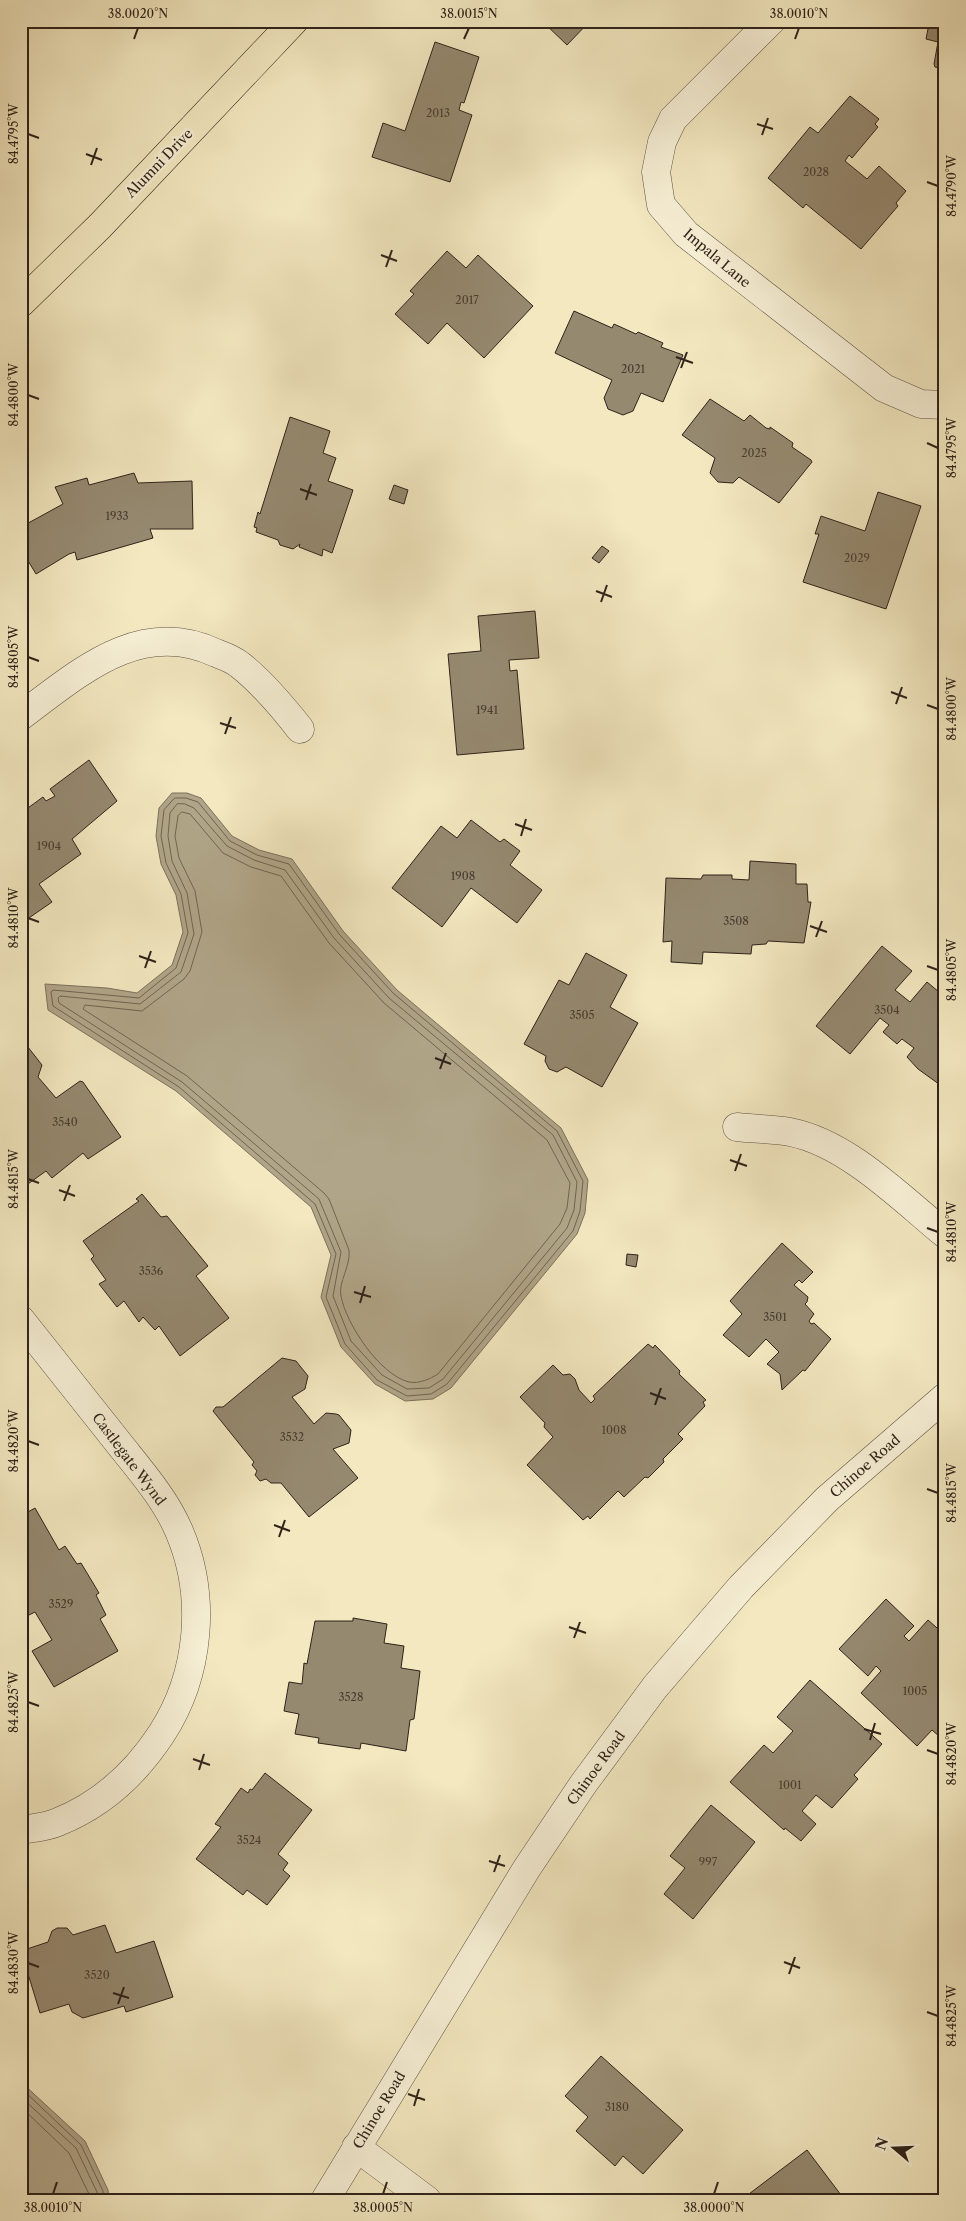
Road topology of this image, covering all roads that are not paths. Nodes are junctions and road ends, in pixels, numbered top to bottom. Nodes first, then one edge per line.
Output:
1 (294, 21) edge
2 (771, 21) edge
3 (21, 303) edge
4 (945, 405) edge
5 (21, 716) edge
6 (300, 729) dead end
7 (737, 1127) dead end
8 (945, 1234) edge
9 (21, 1320) edge
10 (945, 1398) edge
11 (21, 1830) edge
12 (356, 2147) junction
13 (325, 2200) edge
14 (427, 2200) edge

1 - 3 main road, Alumni Drive
2 - 4 street, Impala Lane
5 - 6 street
7 - 8 street
9 - 11 street, Castlegate Wynd
10 - 12 street, Chinoe Road
12 - 13 street, Chinoe Road
12 - 14 street

